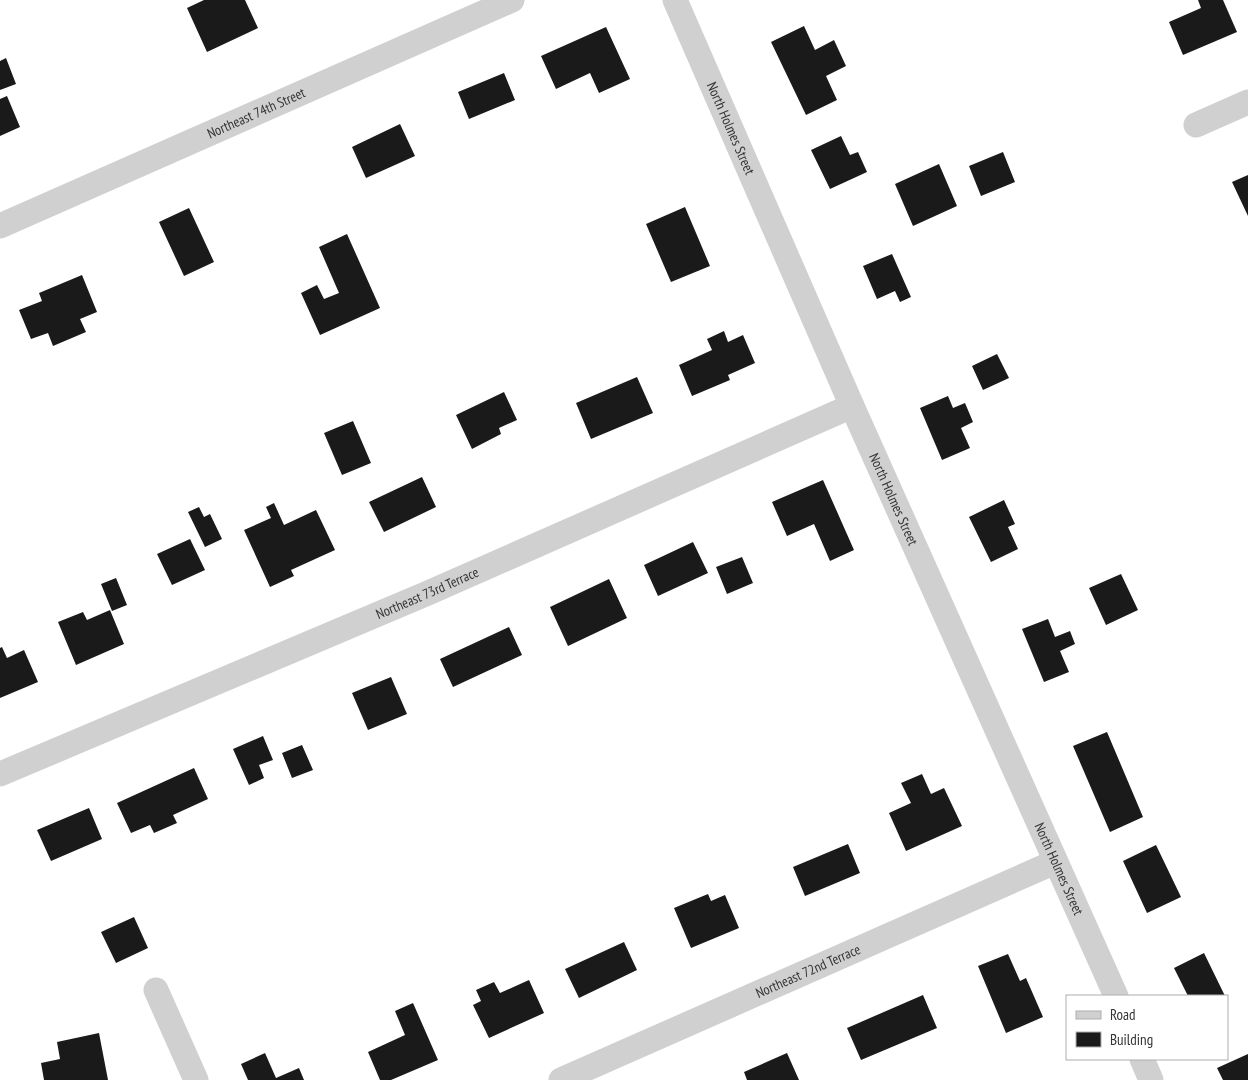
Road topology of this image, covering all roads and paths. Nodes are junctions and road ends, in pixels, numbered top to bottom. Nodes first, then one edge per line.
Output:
1 (512, 0) edge
2 (675, 0) edge
3 (1248, 102) edge
4 (1196, 125) dead end
5 (0, 226) edge
6 (852, 406) junction
7 (0, 774) edge
8 (1055, 862) junction
9 (156, 990) dead end
10 (1116, 995) edge
11 (1142, 1060) edge
12 (196, 1080) edge
13 (561, 1080) edge
14 (1151, 1080) edge

1 - 5 street, Northeast 74th Street
2 - 6 street, North Holmes Street
3 - 4 street
6 - 7 street, Northeast 73rd Terrace
6 - 8 street, North Holmes Street
8 - 10 street, North Holmes Street
8 - 13 street, Northeast 72nd Terrace
9 - 12 street
11 - 14 street

